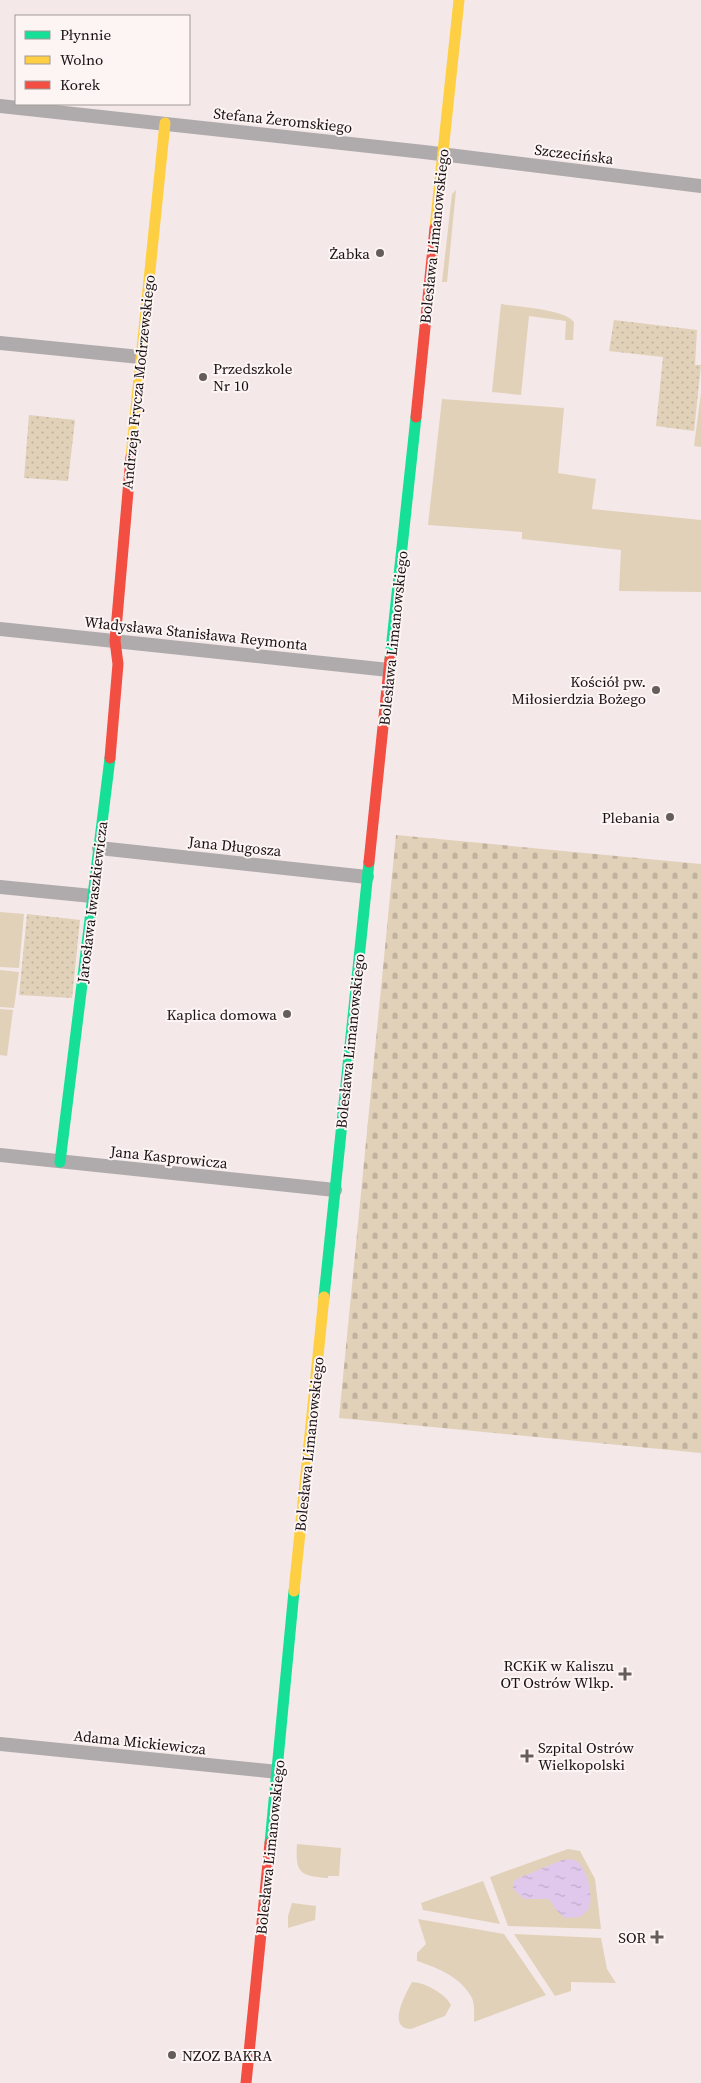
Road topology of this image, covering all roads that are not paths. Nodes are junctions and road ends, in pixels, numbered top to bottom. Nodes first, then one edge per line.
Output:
1 (459, 0) edge
2 (0, 106) edge
3 (165, 123) junction
4 (442, 155) junction
5 (701, 186) edge
6 (0, 343) edge
7 (140, 357) junction
8 (0, 629) edge
9 (115, 641) junction
10 (389, 670) junction
11 (98, 848) junction
12 (367, 876) junction
13 (0, 887) edge
14 (92, 896) junction
15 (0, 1154) edge
16 (60, 1162) junction
17 (335, 1190) junction
18 (0, 1744) edge
19 (278, 1772) junction
20 (246, 2083) edge

1 - 4 street, Bolesława Limanowskiego
2 - 3 street, Stefana Żeromskiego
3 - 4 street, Stefana Żeromskiego
3 - 7 street, Andrzeja Frycza Modrzewskiego
4 - 5 street, Szczecińska
4 - 10 street, Bolesława Limanowskiego
6 - 7 street
7 - 9 street, Andrzeja Frycza Modrzewskiego
8 - 9 street, Władysława Stanisława Reymonta
9 - 10 street, Władysława Stanisława Reymonta
9 - 11 street, Jarosława Iwaszkiewicza
10 - 12 street, Bolesława Limanowskiego
11 - 12 street, Jana Długosza
11 - 14 street, Jarosława Iwaszkiewicza
12 - 17 street, Bolesława Limanowskiego
13 - 14 street
14 - 16 street, Jarosława Iwaszkiewicza
15 - 16 street, Jana Kasprowicza
16 - 17 street, Jana Kasprowicza
17 - 19 street, Bolesława Limanowskiego
18 - 19 street, Adama Mickiewicza
19 - 20 street, Bolesława Limanowskiego

